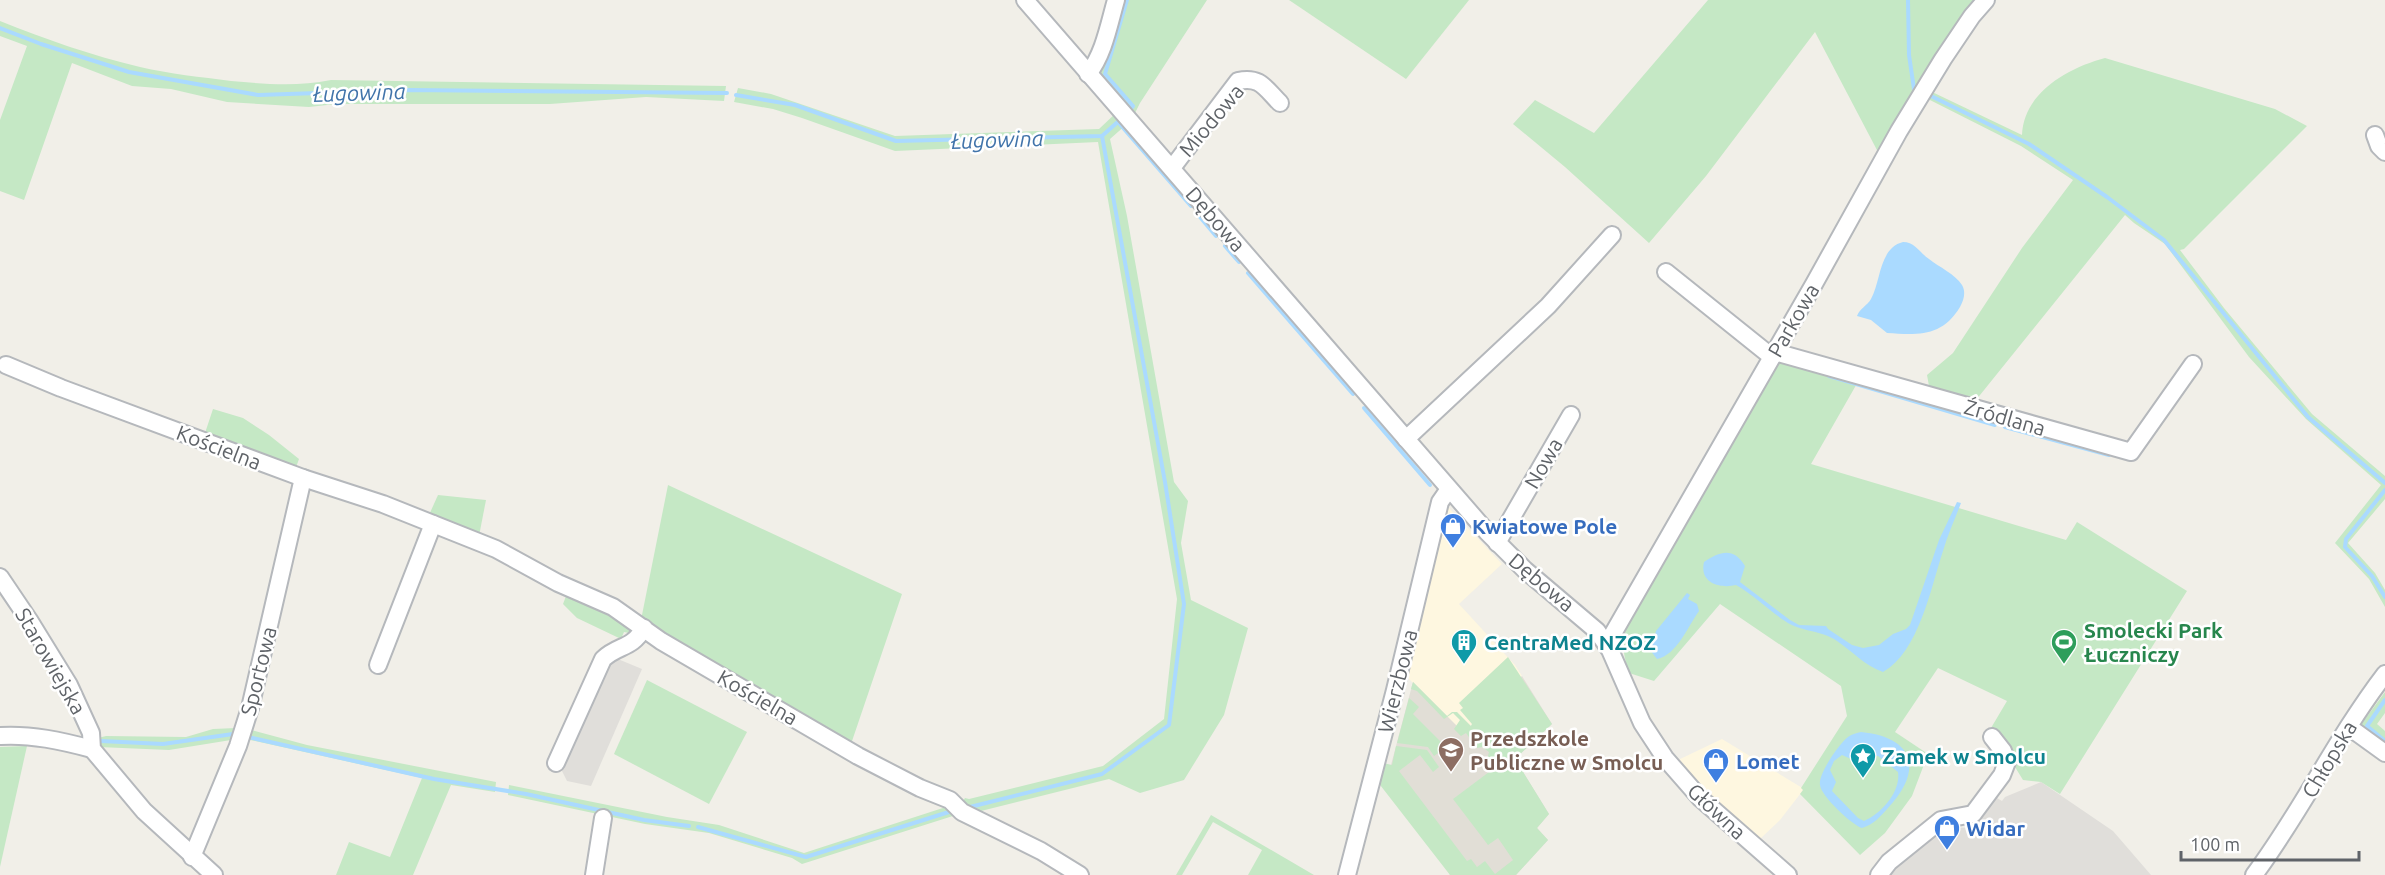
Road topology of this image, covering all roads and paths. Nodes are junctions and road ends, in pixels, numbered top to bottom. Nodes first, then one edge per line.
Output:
1 (1024, 0) edge
2 (1116, 0) edge
3 (1986, 0) edge
4 (1088, 74) junction
5 (1280, 103) dead end
6 (2375, 135) dead end
7 (2385, 152) edge
8 (1172, 168) junction
9 (1612, 235) dead end
10 (1665, 272) dead end
11 (1773, 354) junction
12 (2193, 364) dead end
13 (6, 365) dead end
14 (1571, 415) dead end
15 (1406, 439) junction
16 (303, 478) junction
17 (1449, 489) junction
18 (433, 524) junction
19 (1497, 543) junction
20 (0, 577) edge
21 (644, 628) junction
22 (1607, 644) junction
23 (378, 665) dead end
24 (2385, 674) edge
25 (2349, 727) junction
26 (0, 736) edge
27 (1992, 737) dead end
28 (92, 749) junction
29 (2385, 753) edge
30 (556, 762) dead end
31 (603, 818) dead end
32 (192, 857) junction
33 (214, 875) edge
34 (594, 875) edge
35 (1080, 875) edge
36 (1347, 875) edge
37 (1788, 875) edge
38 (1879, 875) edge
39 (2254, 875) edge

1 - 4 street, Dębowa
2 - 4 street
3 - 11 street, Parkowa
4 - 8 street, Dębowa
5 - 8 street, Miodowa
6 - 7 street
8 - 15 street, Dębowa
9 - 15 street
10 - 11 street
11 - 12 street, Źródlana
11 - 22 street, Parkowa
13 - 16 street, Kościelna
14 - 19 street, Nowa
15 - 17 street, Dębowa
16 - 18 street, Kościelna
16 - 32 street, Sportowa
17 - 19 street, Dębowa
17 - 36 street, Wierzbowa
18 - 21 street, Kościelna
18 - 23 street
19 - 22 street, Dębowa
20 - 28 street, Starowiejska
21 - 30 street
21 - 35 street, Kościelna
22 - 37 street, Główna
24 - 25 street, Chłopska
25 - 29 street
25 - 39 street, Chłopska
26 - 28 street, Starowiejska
27 - 38 street
28 - 32 street, Starowiejska
31 - 34 street
32 - 33 street, Starowiejska

